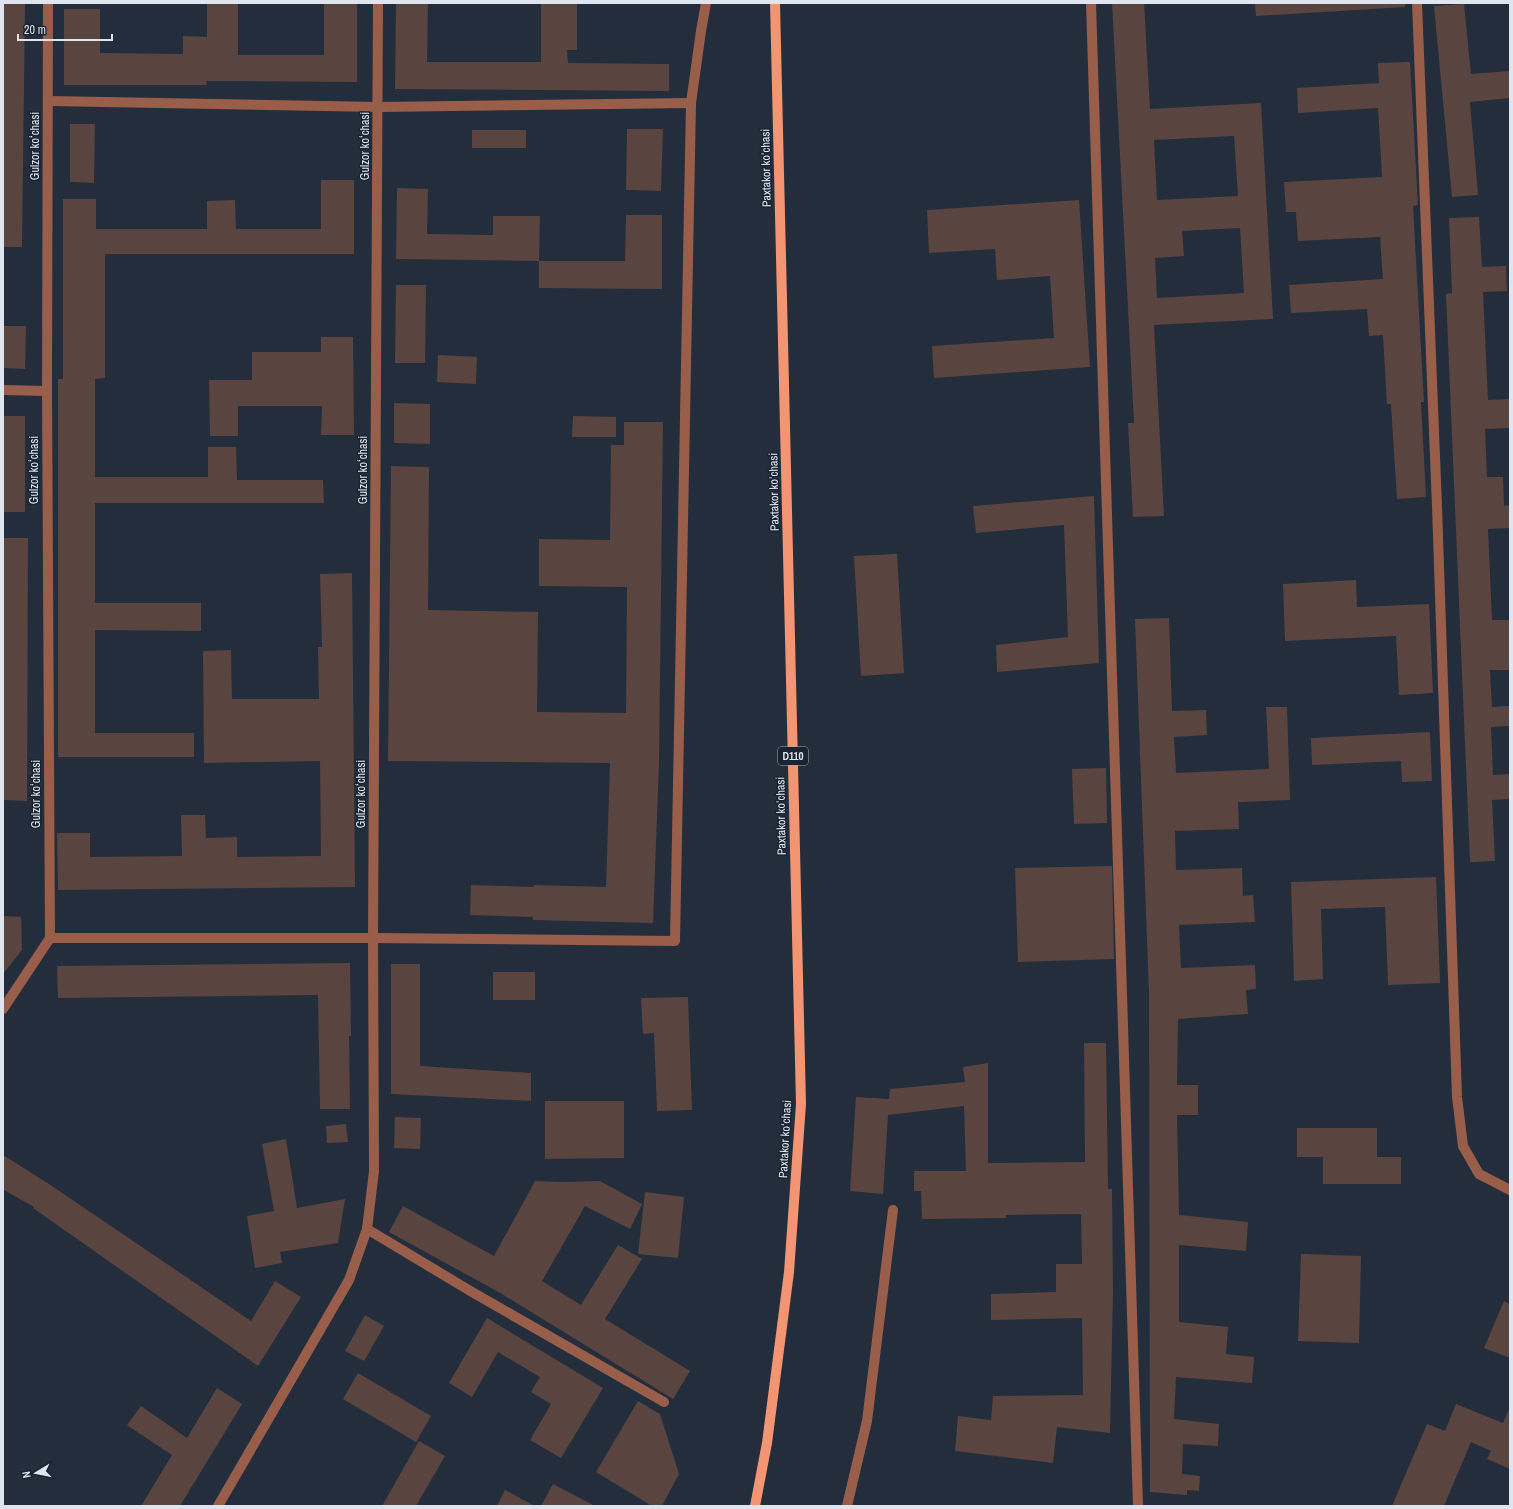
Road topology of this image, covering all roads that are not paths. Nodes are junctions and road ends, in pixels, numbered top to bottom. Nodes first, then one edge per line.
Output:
1 (48, 3) edge
2 (378, 3) edge
3 (706, 3) edge
4 (775, 3) edge
5 (1091, 3) edge
6 (1417, 3) edge
7 (49, 101) junction
8 (691, 103) junction
9 (378, 107) junction
10 (3, 390) edge
11 (47, 391) junction
12 (50, 938) junction
13 (373, 938) junction
14 (3, 1009) edge
15 (1510, 1190) edge
16 (893, 1210) dead end
17 (368, 1229) junction
18 (664, 1402) dead end
19 (222, 1505) edge
20 (756, 1506) edge
21 (847, 1506) edge
22 (1138, 1506) edge

1 - 7 street, Gulzor koʻchasi
2 - 9 street, Gulzor koʻchasi
3 - 8 street
4 - 20 main road, Paxtakor koʻchasi / D110
5 - 22 street
6 - 15 street
7 - 9 street
7 - 11 street, Gulzor koʻchasi
8 - 9 street
8 - 13 street
9 - 13 street, Gulzor koʻchasi
10 - 11 street
11 - 12 street, Gulzor koʻchasi
12 - 13 street
12 - 14 street
13 - 17 street, Gulzor koʻchasi
16 - 21 street
17 - 18 street
17 - 19 street, Gulzor koʻchasi

